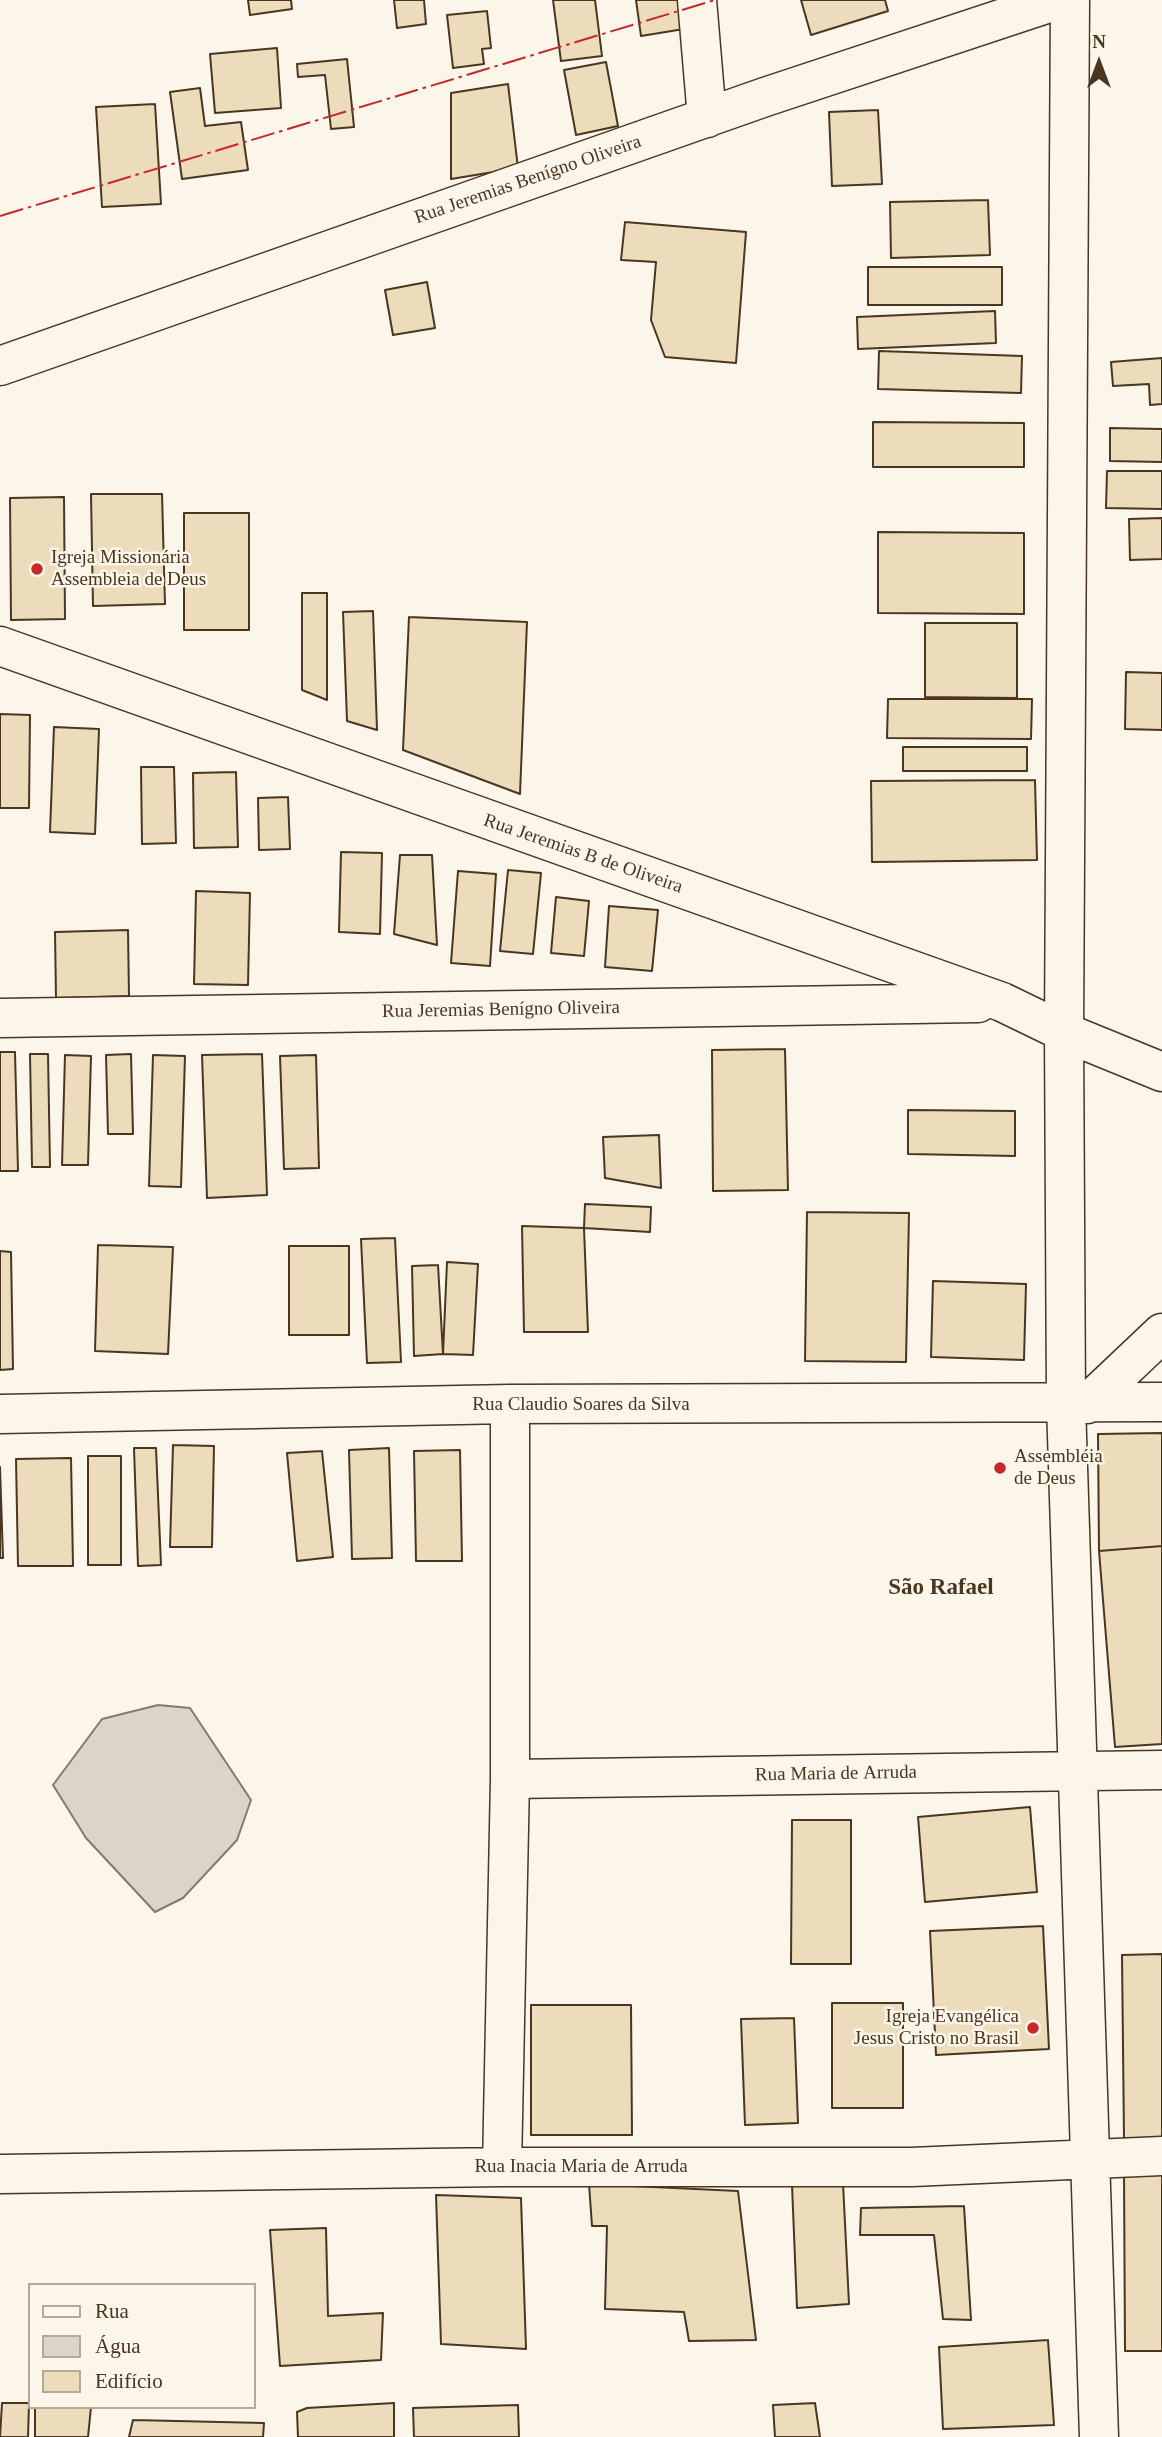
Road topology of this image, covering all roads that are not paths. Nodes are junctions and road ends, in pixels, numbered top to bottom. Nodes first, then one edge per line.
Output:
1 (697, 0) edge
2 (1058, 0) edge
3 (1070, 0) edge
4 (707, 118) junction
5 (0, 366) edge
6 (0, 646) edge
7 (1002, 1002) junction
8 (0, 1018) edge
9 (1064, 1032) junction
10 (1162, 1072) edge
11 (1162, 1333) edge
12 (1162, 1402) edge
13 (510, 1404) junction
14 (1077, 1404) junction
15 (0, 1415) edge
16 (1162, 1770) edge
17 (1078, 1771) junction
18 (510, 1780) junction
19 (1162, 2156) edge
20 (1089, 2158) junction
21 (502, 2167) junction
22 (0, 2174) edge
23 (1099, 2437) edge

1 - 4 street
2 - 4 street, Rua Jeremias Benígno Oliveira
3 - 9 street
4 - 5 street, Rua Jeremias Benígno Oliveira
6 - 7 street, Rua Jeremias B de Oliveira
7 - 8 street, Rua Jeremias Benígno Oliveira
7 - 9 street, Rua Jeremias B de Oliveira
9 - 10 street, Rua Jeremias B de Oliveira
9 - 14 street
11 - 14 street
12 - 14 street, Rua Claudio Soares da Silva
13 - 14 street, Rua Claudio Soares da Silva
13 - 15 street, Rua Claudio Soares da Silva
13 - 18 street
14 - 17 street
16 - 17 street, Rua Maria de Arruda
17 - 18 street, Rua Maria de Arruda
17 - 20 street
18 - 21 street
19 - 20 street, Rua Inacia Maria de Arruda
20 - 21 street, Rua Inacia Maria de Arruda
20 - 23 street
21 - 22 street, Rua Inacia Maria de Arruda

